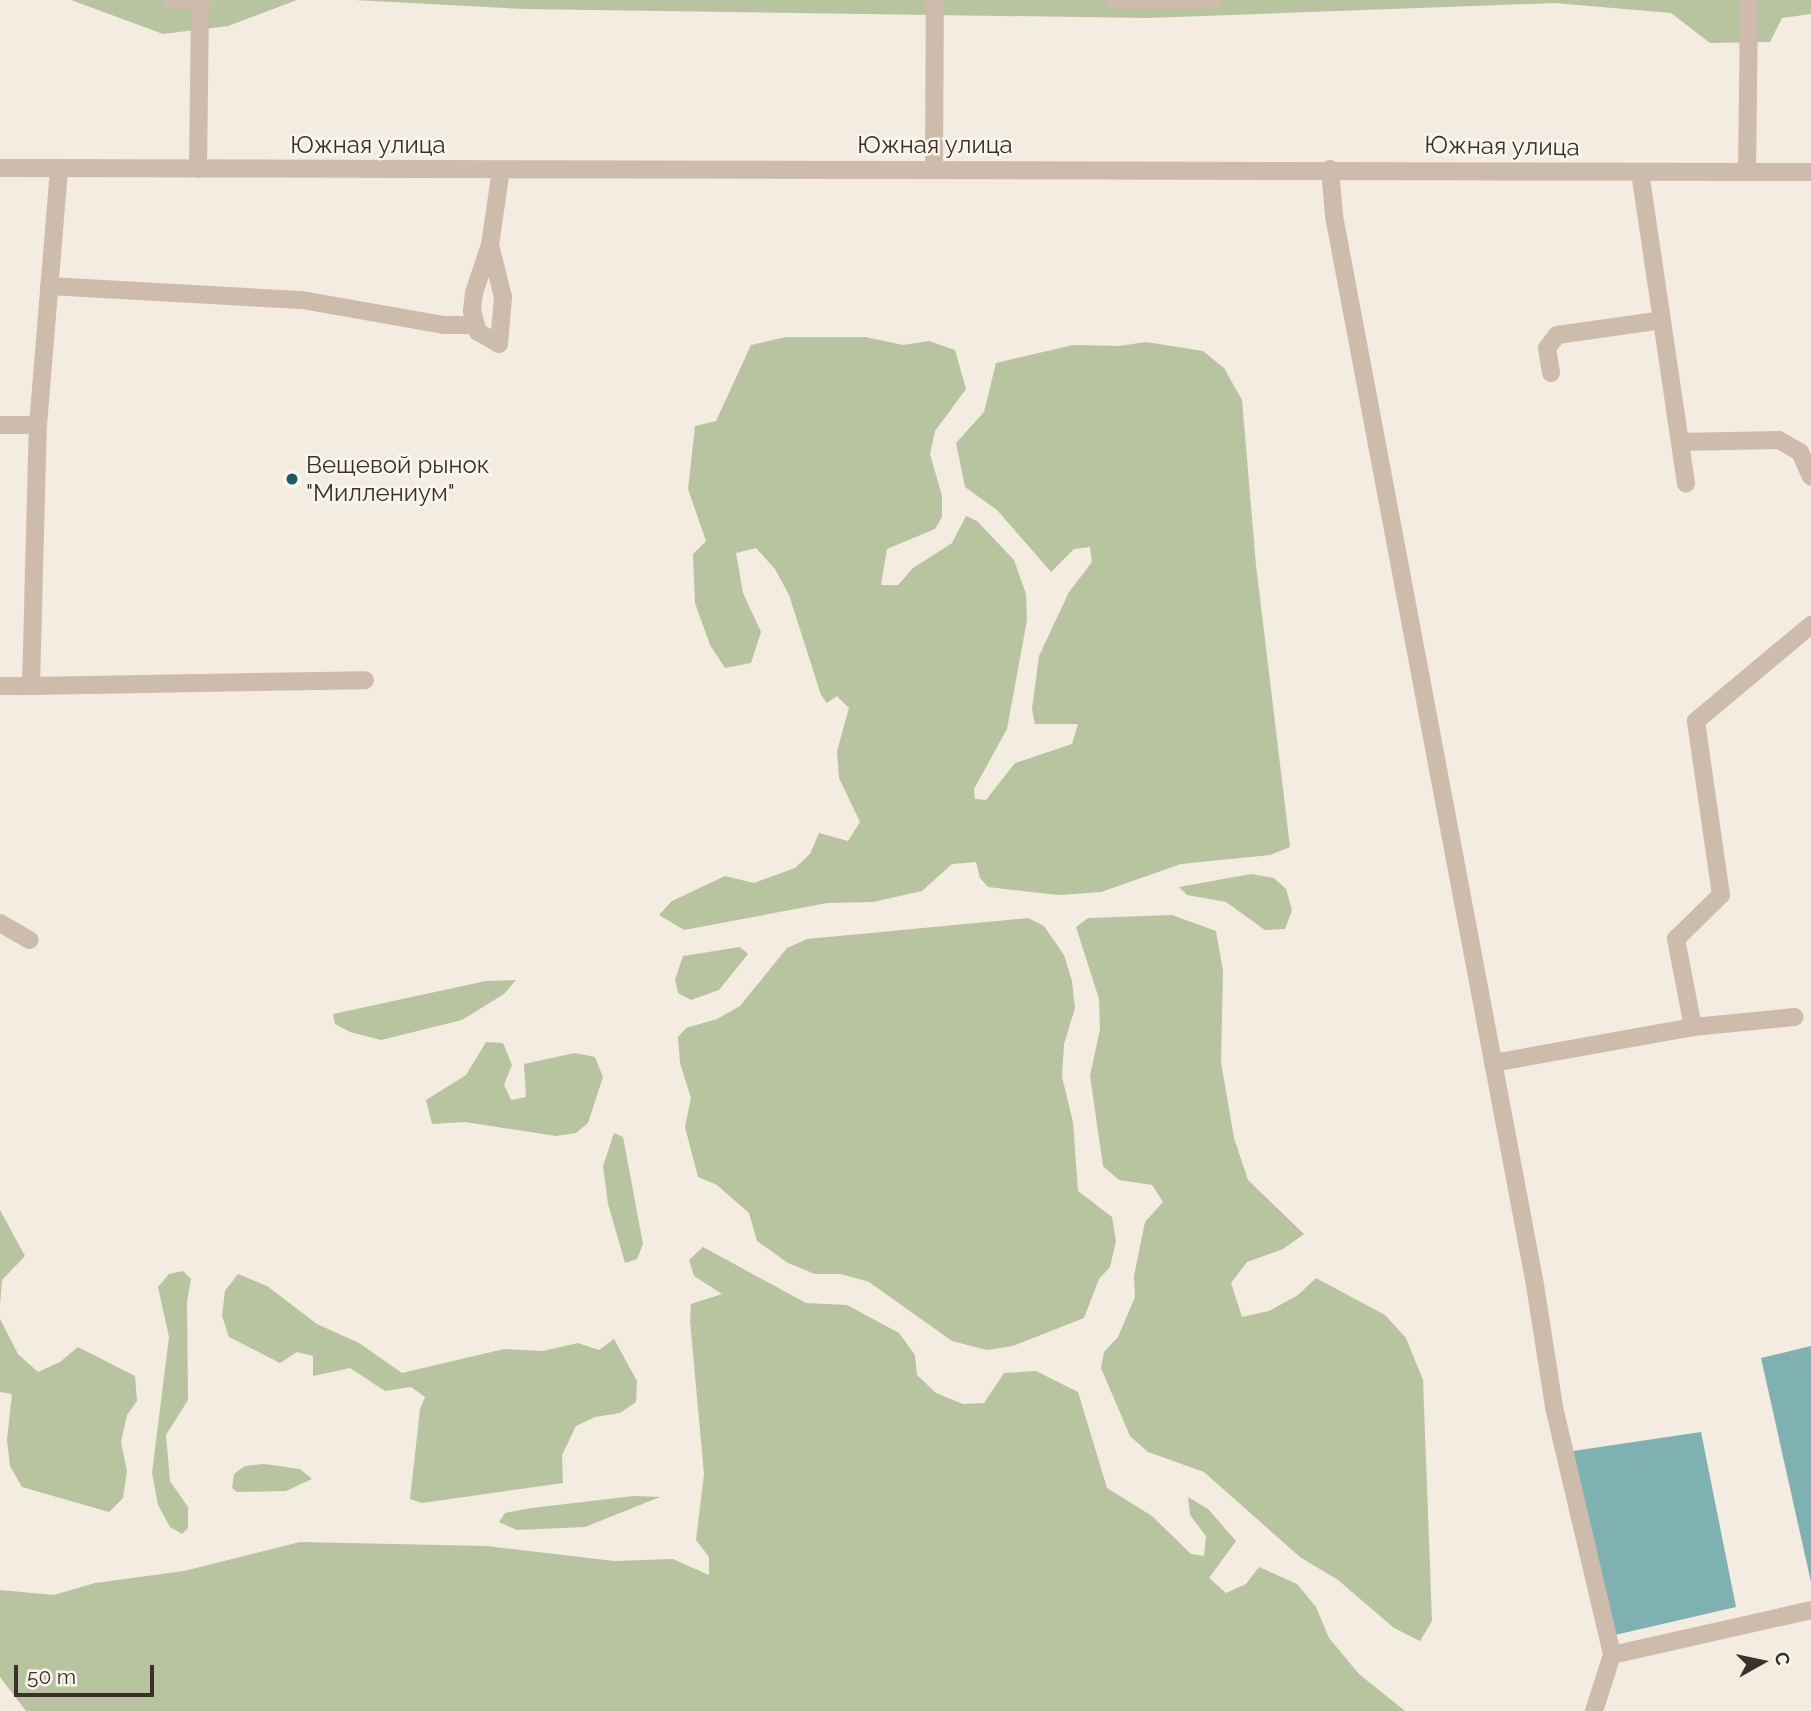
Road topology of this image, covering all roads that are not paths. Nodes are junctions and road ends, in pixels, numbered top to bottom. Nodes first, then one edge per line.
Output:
1 (173, 0) edge
2 (201, 0) edge
3 (935, 0) edge
4 (1115, 0) edge
5 (1213, 0) edge
6 (1749, 0) edge
7 (0, 168) edge
8 (59, 168) junction
9 (198, 169) junction
10 (934, 169) junction
11 (1330, 169) junction
12 (501, 170) junction
13 (1640, 172) junction
14 (1747, 172) junction
15 (1811, 172) edge
16 (490, 246) junction
17 (49, 286) junction
18 (1662, 320) junction
19 (474, 325) junction
20 (1551, 373) dead end
21 (0, 425) edge
22 (38, 425) junction
23 (1680, 442) junction
24 (1811, 477) edge
25 (1686, 484) dead end
26 (1811, 625) edge
27 (365, 680) dead end
28 (0, 686) edge
29 (31, 686) junction
30 (0, 923) edge
31 (30, 940) dead end
32 (1795, 1017) dead end
33 (1693, 1027) junction
34 (1493, 1063) junction
35 (1811, 1610) edge
36 (1612, 1655) junction
37 (1594, 1711) edge

1 - 2 street
2 - 9 street
3 - 10 street
4 - 5 street
6 - 14 street
7 - 8 street, Южная улица
8 - 9 street, Южная улица
8 - 17 street
9 - 12 street, Южная улица
10 - 11 street, Южная улица
10 - 12 street, Южная улица
11 - 13 street, Южная улица
11 - 34 street
12 - 16 street
13 - 14 street, Южная улица
13 - 18 street
14 - 15 street, Южная улица
16 - 19 street
16 - 19 street
17 - 19 street
17 - 22 street
18 - 20 street
18 - 23 street
21 - 22 street
22 - 29 street
23 - 24 street
23 - 25 street
26 - 33 street
27 - 29 street
28 - 29 street
30 - 31 street
32 - 33 street
33 - 34 street
34 - 36 street
35 - 36 street
36 - 37 street

